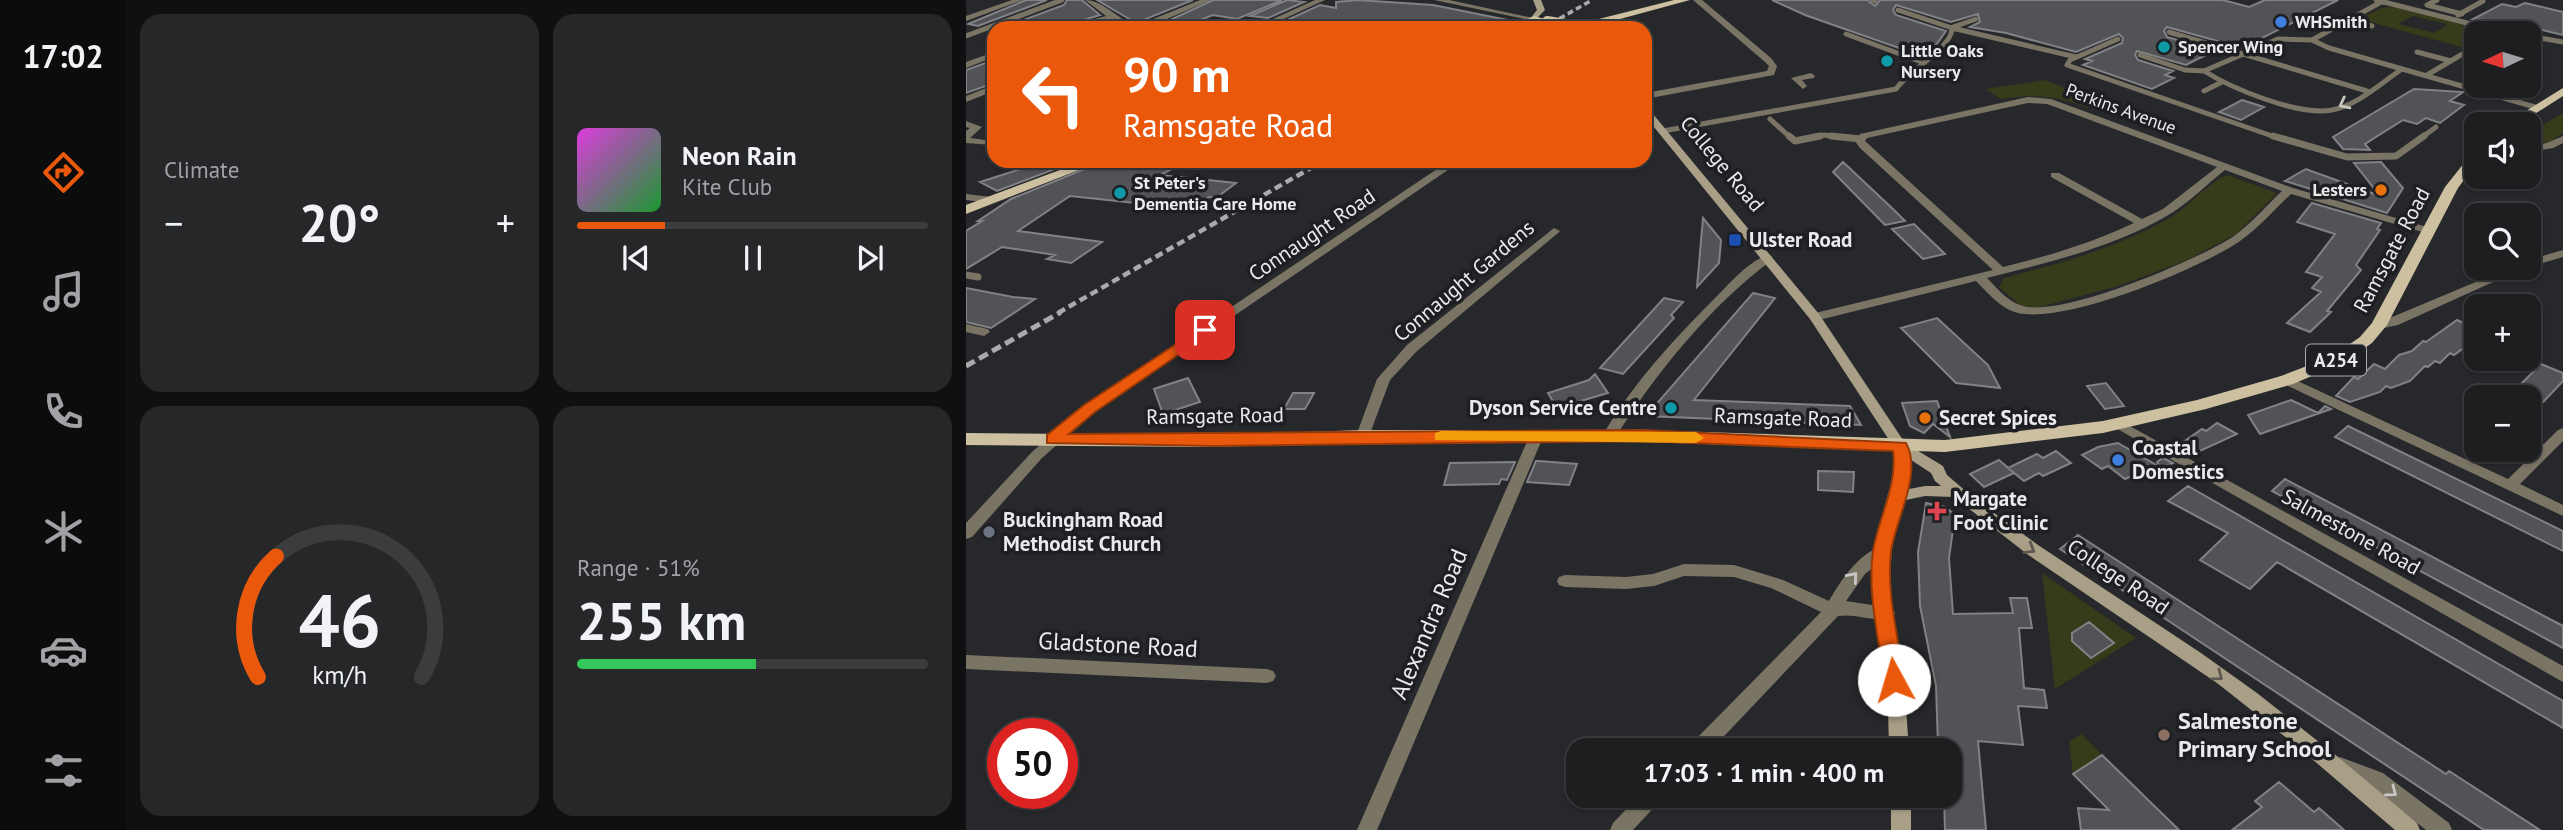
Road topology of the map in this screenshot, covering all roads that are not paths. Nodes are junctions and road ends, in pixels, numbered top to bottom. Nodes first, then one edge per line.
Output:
1 (1019, 0) edge
2 (1062, 0) edge
3 (1089, 0) edge
4 (1207, 0) edge
5 (1321, 0) edge
6 (1438, 0) edge
7 (1537, 0) edge
8 (1685, 0) edge
9 (1697, 0) edge
10 (2437, 0) edge
11 (2381, 1) edge
12 (2483, 1) edge
13 (1898, 10) dead end
14 (2462, 13) junction
15 (1112, 17) junction
16 (2451, 18) junction
17 (966, 19) edge
18 (1534, 19) junction
19 (1976, 19) dead end
20 (2346, 20) junction
21 (1006, 21) edge
22 (1095, 21) edge
23 (1120, 21) edge
24 (1156, 21) edge
25 (1273, 21) edge
26 (1530, 21) edge
27 (1547, 21) edge
28 (1606, 21) edge
29 (2464, 21) edge
30 (2464, 22) edge
31 (2372, 26) dead end
32 (987, 28) edge
33 (1952, 28) junction
34 (2169, 32) dead end
35 (1846, 34) dead end
36 (966, 36) edge
37 (2541, 38) edge
38 (2118, 39) dead end
39 (2312, 40) junction
40 (2563, 42) edge
41 (2417, 52) dead end
42 (2464, 54) edge
43 (2140, 55) dead end
44 (2244, 55) junction
45 (987, 57) edge
46 (2076, 57) junction
47 (1919, 61) junction
48 (2451, 61) junction
49 (966, 65) edge
50 (2402, 69) junction
51 (2204, 71) junction
52 (1770, 73) junction
53 (2427, 75) junction
54 (1811, 76) dead end
55 (1795, 78) junction
56 (2222, 82) junction
57 (2249, 82) dead end
58 (1803, 86) dead end
59 (2238, 87) junction
60 (987, 91) edge
61 (2204, 91) dead end
62 (2367, 91) junction
63 (2563, 91) edge
64 (1652, 95) edge
65 (966, 99) edge
66 (2535, 107) junction
67 (2528, 112) edge
68 (1652, 118) edge
69 (1770, 119) dead end
70 (966, 124) edge
71 (2436, 127) dead end
72 (1663, 131) junction
73 (966, 138) edge
74 (2314, 138) dead end
75 (1861, 139) junction
76 (2563, 139) edge
77 (987, 142) edge
78 (2302, 145) junction
79 (2541, 147) edge
80 (2224, 166) junction
81 (1077, 168) edge
82 (1446, 168) edge
83 (2069, 172) dead end
84 (2464, 172) edge
85 (2289, 190) junction
86 (966, 197) edge
87 (992, 200) junction
88 (966, 210) edge
89 (2144, 224) junction
90 (1554, 231) dead end
91 (2430, 231) junction
92 (2563, 253) edge
93 (1768, 258) junction
94 (2541, 260) edge
95 (2001, 271) junction
96 (966, 275) edge
97 (978, 277) dead end
98 (1979, 277) junction
99 (2490, 280) edge
100 (1815, 317) junction
101 (2379, 325) junction
102 (966, 328) edge
103 (985, 332) dead end
104 (2287, 380) junction
105 (2119, 424) junction
106 (2563, 433) edge
107 (1610, 435) junction
108 (1363, 436) junction
109 (1536, 437) junction
110 (966, 439) edge
111 (1053, 439) junction
112 (1900, 446) junction
113 (2510, 485) junction
114 (1956, 492) junction
115 (1896, 498) junction
116 (2563, 511) edge
117 (966, 533) edge
118 (1882, 552) junction
119 (1565, 580) dead end
120 (1833, 610) junction
121 (1886, 613) junction
122 (966, 663) edge
123 (2563, 675) edge
124 (1267, 676) dead end
125 (1710, 738) edge
126 (1898, 738) edge
127 (2336, 764) junction
128 (1641, 808) edge
129 (1901, 808) edge
130 (1367, 830) edge
131 (1620, 830) edge
132 (1901, 830) edge
133 (2410, 830) edge
134 (2442, 830) edge

1 - 17 street
2 - 21 lane
3 - 15 street
4 - 24 street
5 - 25 street
6 - 18 street
7 - 18 main road
8 - 28 main road
9 - 52 street
10 - 14 lane
11 - 16 lane
11 - 20 lane
12 - 14 lane
13 - 33 lane
14 - 16 lane
15 - 22 street
15 - 23 street
16 - 29 lane
16 - 30 lane
18 - 26 main road
18 - 27 main road, bridge
19 - 33 lane
20 - 31 lane
20 - 39 lane
32 - 36 lane
33 - 46 lane
33 - 47 lane
34 - 44 lane
35 - 47 lane
37 - 40 lane
38 - 46 lane
39 - 44 lane
39 - 50 lane
41 - 48 lane
42 - 48 lane
43 - 51 lane
44 - 51 lane
44 - 62 lane
45 - 49 street
46 - 78 lane
47 - 72 lane
48 - 53 lane
50 - 53 lane
50 - 62 lane
51 - 56 lane
52 - 55 street
52 - 64 street
53 - 66 lane
54 - 55 street
55 - 58 street
56 - 59 lane
56 - 61 lane
57 - 59 lane
62 -> 59 lane
60 - 65 street
63 - 66 main road
66 - 67 main road
68 - 72 main road, College Road
69 - 75 lane
70 - 73 street
71 - 78 lane
72 - 93 main road, College Road
73 - 77 street
74 - 78 lane
75 - 80 street, Perkins Avenue
75 - 95 street
76 - 79 street
80 - 85 street, Perkins Avenue
80 - 89 street
81 - 87 main road
82 - 111 street, Connaught Road
83 - 89 street
84 - 91 main road, Ramsgate Road / A254
85 - 91 street, Perkins Avenue
85 - 98 street
86 - 87 street
87 - 88 main road
89 - 95 street
90 - 108 street, Connaught Gardens
91 - 101 main road, Ramsgate Road / A254
92 - 94 street
93 - 100 main road, College Road
93 - 107 street
95 - 98 street
96 - 97 lane
98 - 100 street
99 - 101 street
100 - 112 main road, College Road
101 - 104 main road, Ramsgate Road / A254
102 - 103 street
104 - 105 main road, Ramsgate Road / A254
104 - 113 street
105 - 112 main road, Ramsgate Road / A254
105 - 123 street, Salmestone Road
106 - 113 street
107 - 109 main road, Ramsgate Road / A254
107 - 112 main road, Ramsgate Road / A254
108 - 109 main road, Ramsgate Road / A254
108 - 111 main road, Ramsgate Road / A254
109 - 130 street, Alexandra Road
110 - 111 main road, Ramsgate Road / A254
111 - 117 street, Connaught Road
112 - 114 main road, College Road
112 - 115 main road
113 - 116 street
114 - 115 main road
114 -> 127 main road, College Road
115 - 118 main road
120 -> 118 street
118 - 121 main road
119 - 120 street
120 - 121 street
120 - 125 street
121 - 126 main road
122 - 124 street, Gladstone Road
127 - 133 main road, College Road
127 -> 134 street
128 - 131 street
129 - 132 main road

